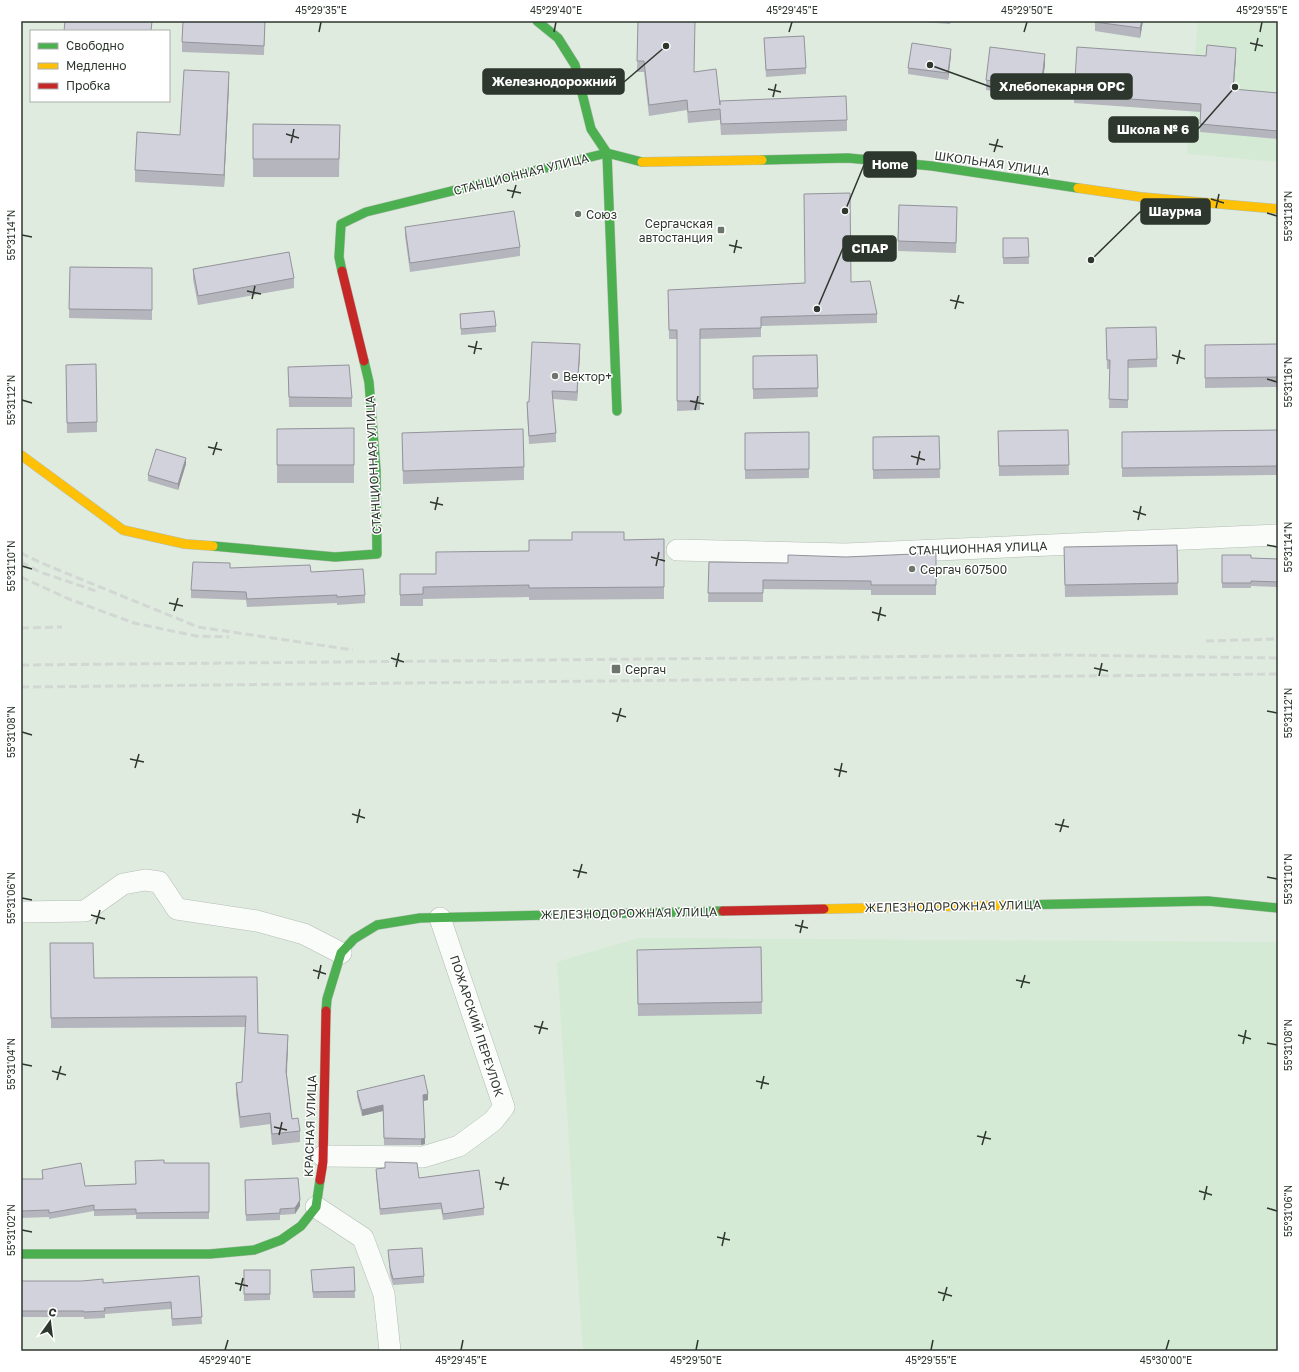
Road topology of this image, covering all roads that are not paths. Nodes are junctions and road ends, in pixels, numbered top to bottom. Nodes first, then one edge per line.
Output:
1 (537, 21) edge
2 (607, 153) junction
3 (1278, 209) edge
4 (617, 411) dead end
5 (21, 455) edge
6 (1278, 535) edge
7 (677, 550) dead end
8 (1278, 908) edge
9 (21, 912) edge
10 (440, 918) junction
11 (341, 953) junction
12 (323, 1156) junction
13 (316, 1207) junction
14 (21, 1254) edge
15 (390, 1351) edge

1 - 2 street
2 - 3 street, ШКОЛЬНАЯ УЛИЦА
2 - 4 street
2 - 5 street, СТАНЦИОННАЯ УЛИЦА
6 - 7 street, СТАНЦИОННАЯ УЛИЦА
8 - 10 street, ЖЕЛЕЗНОДОРОЖНАЯ УЛИЦА
9 - 11 street
10 - 11 street, ЖЕЛЕЗНОДОРОЖНАЯ УЛИЦА
10 - 12 street, ПОЖАРСКИЙ ПЕРЕУЛОК
11 - 12 street, КРАСНАЯ УЛИЦА
12 - 13 street, КРАСНАЯ УЛИЦА
13 - 14 street
13 - 15 street

